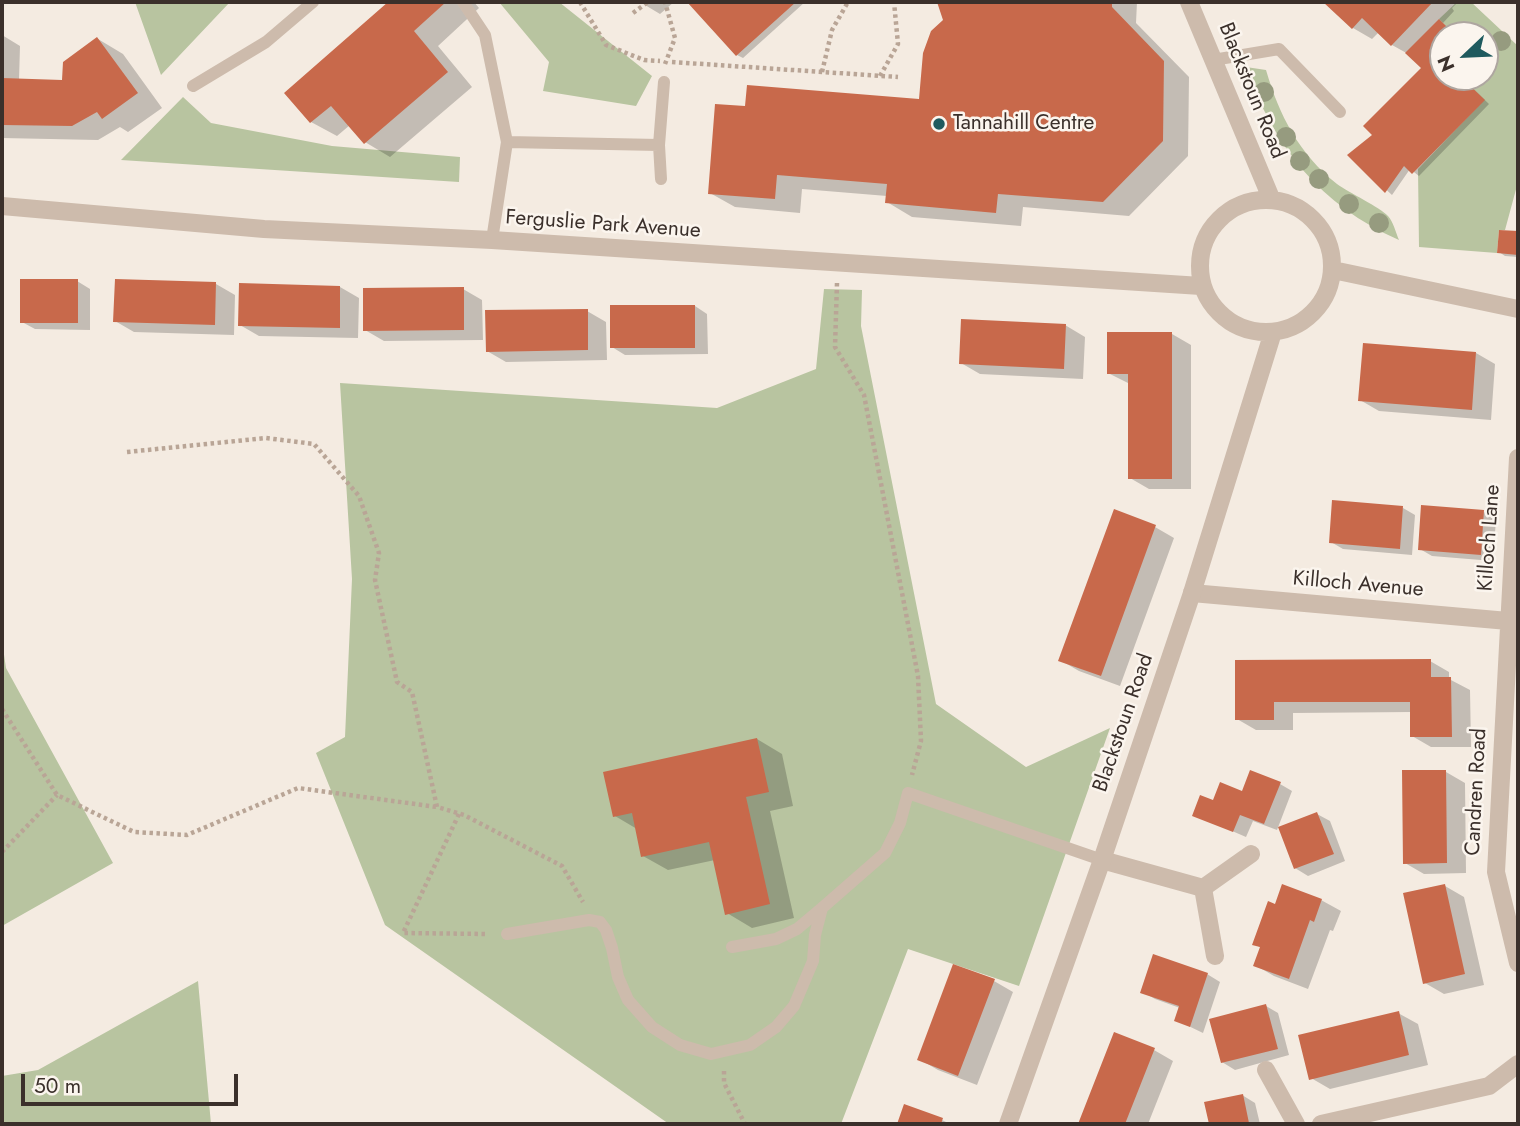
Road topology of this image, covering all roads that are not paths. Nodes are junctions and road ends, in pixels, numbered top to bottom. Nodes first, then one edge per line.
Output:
1 (313, 2) edge
2 (463, 2) edge
3 (1189, 2) edge
4 (1213, 60) junction
5 (664, 82) dead end
6 (193, 86) dead end
7 (1340, 112) dead end
8 (508, 142) junction
9 (659, 145) junction
10 (661, 179) dead end
11 (1271, 198) junction
12 (2, 206) edge
13 (492, 240) junction
14 (1333, 270) junction
15 (1201, 286) junction
16 (1518, 309) edge
17 (1273, 332) junction
18 (1518, 458) edge
19 (1192, 593) junction
20 (1513, 623) edge
21 (1251, 854) dead end
22 (1102, 860) junction
23 (1203, 888) junction
24 (822, 908) junction
25 (508, 934) road end
26 (732, 947) dead end
27 (1215, 956) dead end
28 (1518, 963) edge
29 (1518, 1064) edge
30 (1266, 1070) dead end
31 (1008, 1124) edge
32 (1296, 1124) edge
33 (1321, 1124) edge

1 - 6 lane
2 - 8 lane
3 - 4 street, Blackstoun Road
4 - 7 lane
4 - 11 street, Blackstoun Road
5 - 9 lane
8 - 9 lane
8 - 13 lane
9 - 10 lane
11 - 14 street
11 - 15 street
12 - 13 street, Ferguslie Park Avenue
13 - 15 street, Ferguslie Park Avenue
14 - 16 street
14 - 17 street
15 - 17 street
17 - 19 street, Blackstoun Road
18 - 20 street, Killoch Lane
19 - 20 street, Killoch Avenue
19 - 22 street, Blackstoun Road
20 - 28 street, Candren Road
21 - 23 street
22 - 23 street
22 - 24 lane
22 - 31 street, Blackstoun Road
23 - 27 street
24 - 25 lane
24 - 26 lane
29 - 33 street
30 - 32 street

